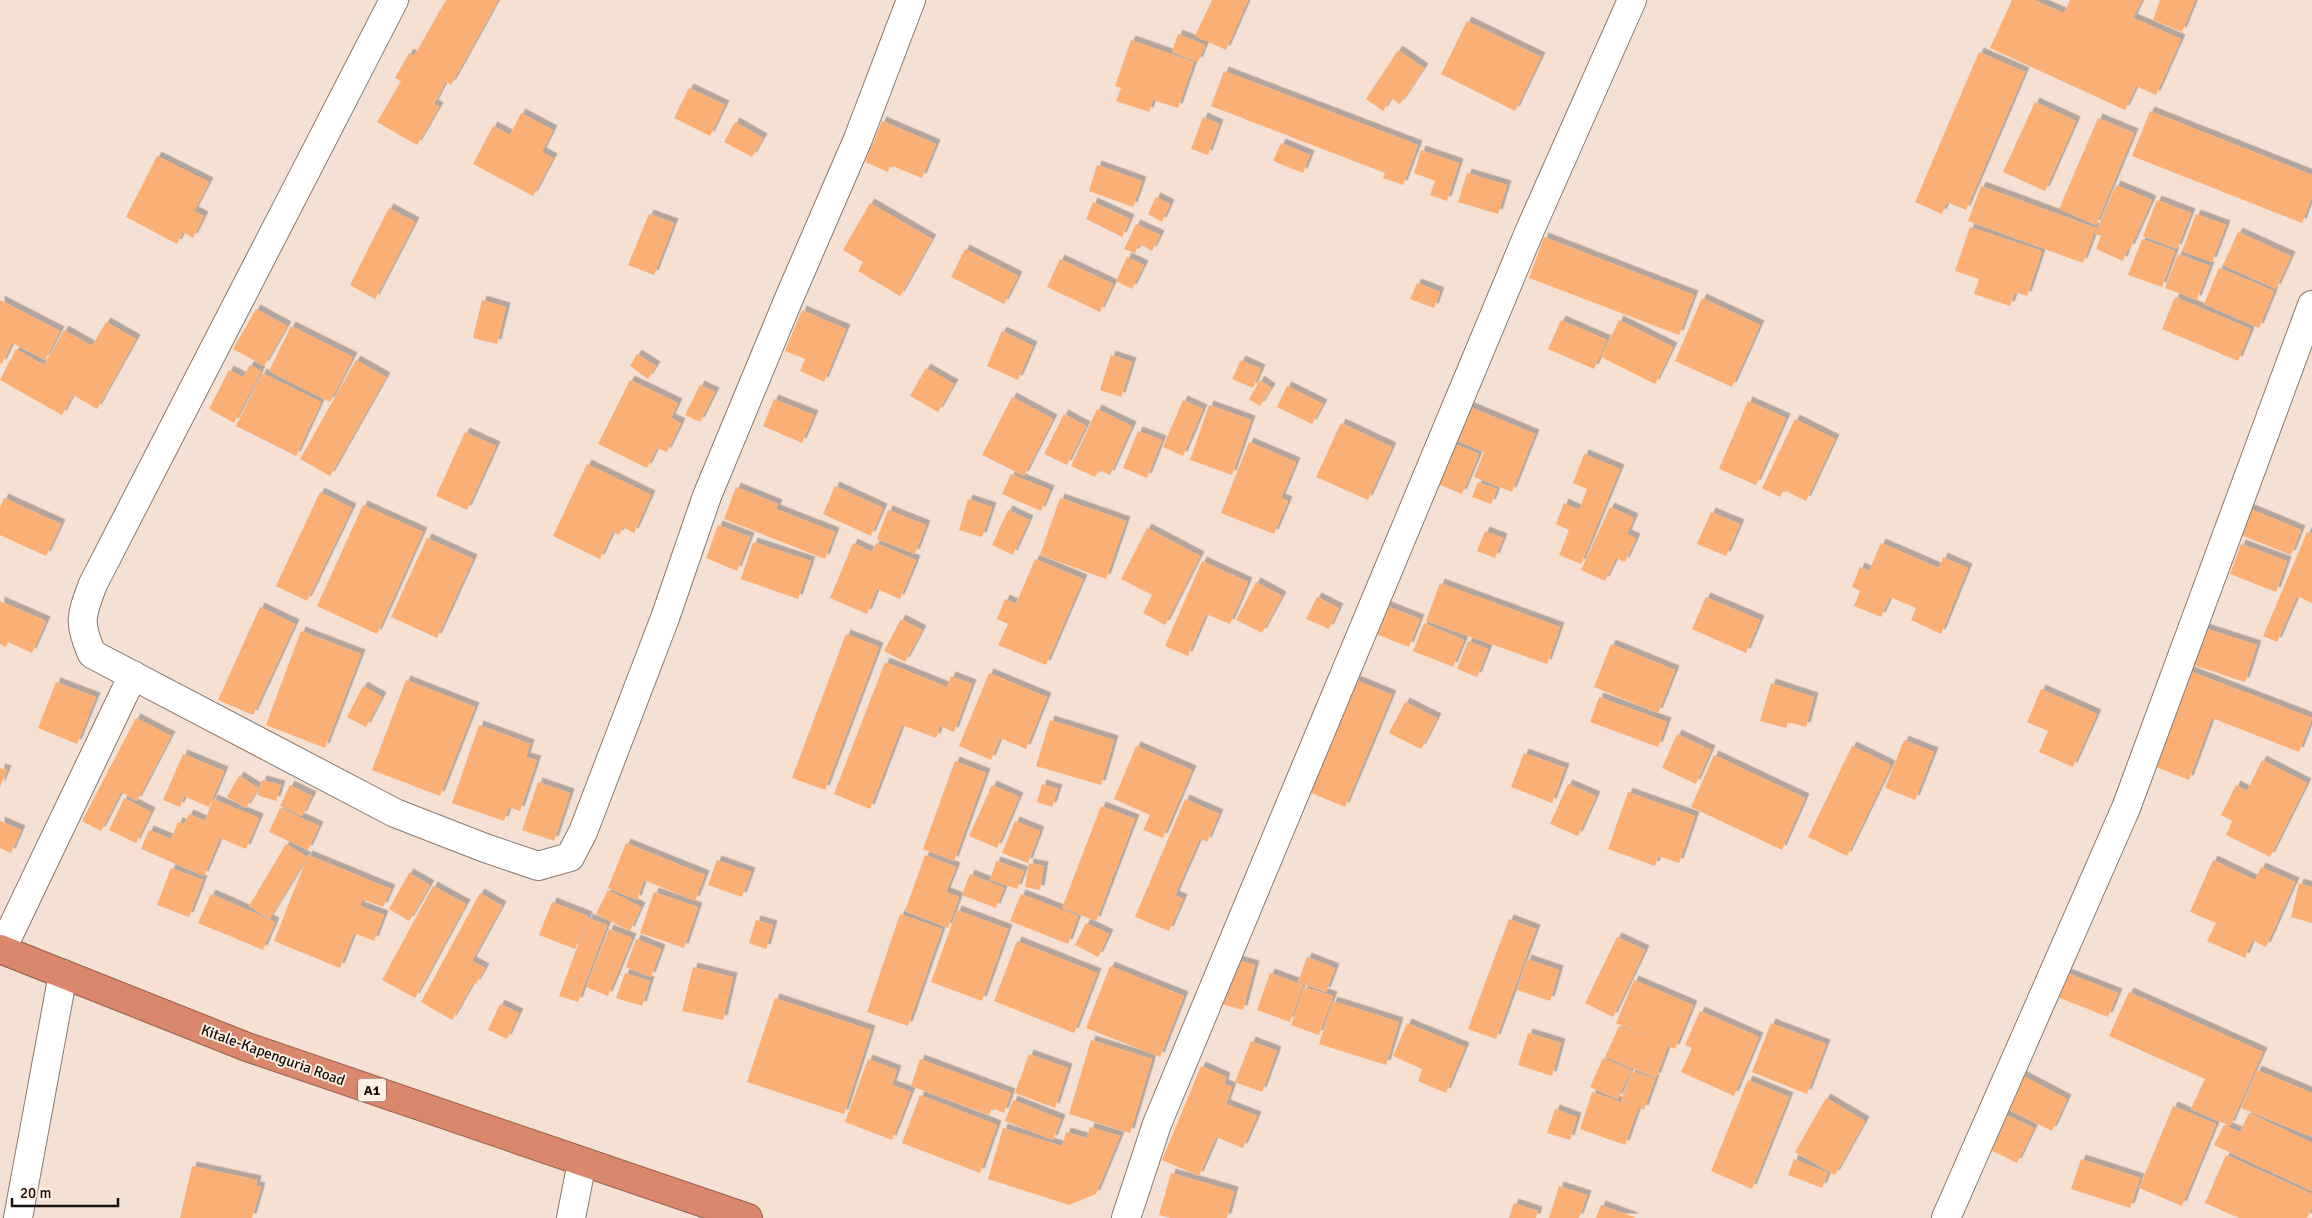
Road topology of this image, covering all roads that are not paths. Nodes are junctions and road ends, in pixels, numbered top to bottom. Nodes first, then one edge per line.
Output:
1 (394, 0) edge
2 (912, 0) edge
3 (1632, 0) edge
4 (2312, 305) edge
5 (133, 675) junction
6 (1, 949) edge
7 (63, 974) junction
8 (582, 1162) junction
9 (18, 1218) edge
10 (571, 1218) edge
11 (748, 1218) edge
12 (1126, 1218) edge
13 (1946, 1218) edge

1 - 5 street
2 - 5 street
3 - 12 street
4 - 13 street
5 - 6 street
6 - 7 highway, Kitale-Kapenguria Road / A1
7 - 8 highway, Kitale-Kapenguria Road / A1
7 - 9 street
8 - 10 street
8 - 11 highway, Kitale-Kapenguria Road / A1

